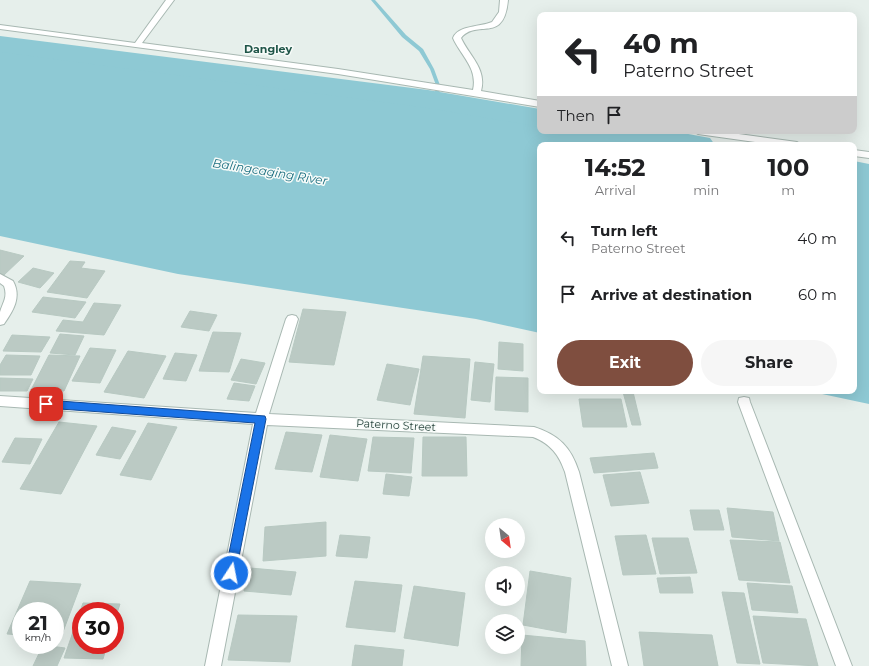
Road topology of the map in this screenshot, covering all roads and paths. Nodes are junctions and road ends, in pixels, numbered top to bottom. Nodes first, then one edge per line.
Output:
1 (170, 0) edge
2 (504, 0) edge
3 (0, 27) edge
4 (137, 45) junction
5 (477, 92) junction
6 (537, 103) edge
7 (719, 134) edge
8 (776, 142) edge
9 (857, 153) edge
10 (869, 155) edge
11 (0, 278) edge
12 (292, 319) dead end
13 (0, 321) edge
14 (0, 401) edge
15 (744, 402) dead end
16 (261, 419) junction
17 (213, 666) edge
18 (620, 666) edge
19 (844, 666) edge

1 - 4 street
2 - 5 street
3 - 4 street
4 - 5 street
5 - 6 street
7 - 8 street
9 - 10 street
11 - 13 street
12 - 16 street
14 - 16 street, Paterno Street
15 - 19 street
16 - 17 street
16 - 18 street, Paterno Street

